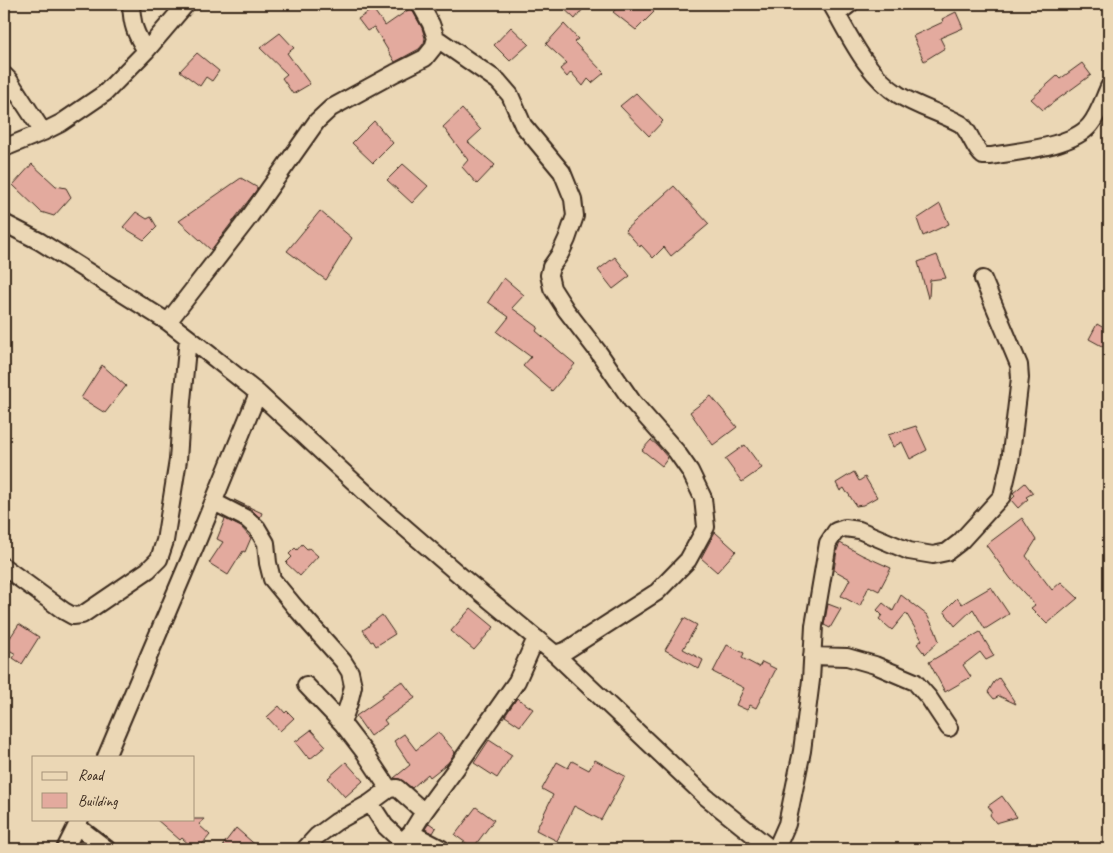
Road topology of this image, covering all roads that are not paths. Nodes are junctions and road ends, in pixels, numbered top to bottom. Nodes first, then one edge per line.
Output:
1 (131, 4) edge
2 (186, 4) edge
3 (420, 4) edge
4 (850, 4) edge
5 (834, 9) edge
6 (436, 38) junction
7 (146, 51) junction
8 (4, 75) edge
9 (1109, 87) edge
10 (43, 132) junction
11 (4, 148) edge
12 (4, 224) edge
13 (983, 279) dead end
14 (168, 322) junction
15 (188, 338) junction
16 (258, 393) junction
17 (214, 502) junction
18 (4, 567) edge
19 (536, 638) junction
20 (555, 654) junction
21 (812, 656) junction
22 (306, 685) dead end
23 (342, 722) junction
24 (949, 728) dead end
25 (106, 756) edge
26 (388, 789) junction
27 (370, 804) junction
28 (424, 812) junction
29 (78, 823) edge
30 (403, 841) edge
31 (65, 849) edge
32 (107, 849) edge
33 (305, 849) edge
34 (442, 849) edge
35 (771, 849) edge
36 (776, 849) edge

1 - 7 street
2 - 7 street
3 - 6 street
4 - 5 street
5 - 9 street
6 - 14 street
6 - 20 street
7 - 10 street
8 - 10 street
10 - 11 street
12 - 14 street
13 - 21 street
14 - 15 street
15 - 16 street
15 - 18 street
16 - 17 street
16 - 19 street
17 - 23 street
17 - 25 street
19 - 20 street
19 - 28 street
20 - 35 street
21 - 24 street
21 - 36 street
22 - 23 street
23 - 26 street
26 - 27 street
26 - 28 street
27 - 30 street
27 - 33 street
28 - 30 street
29 - 31 street
29 - 32 street
30 - 34 street

